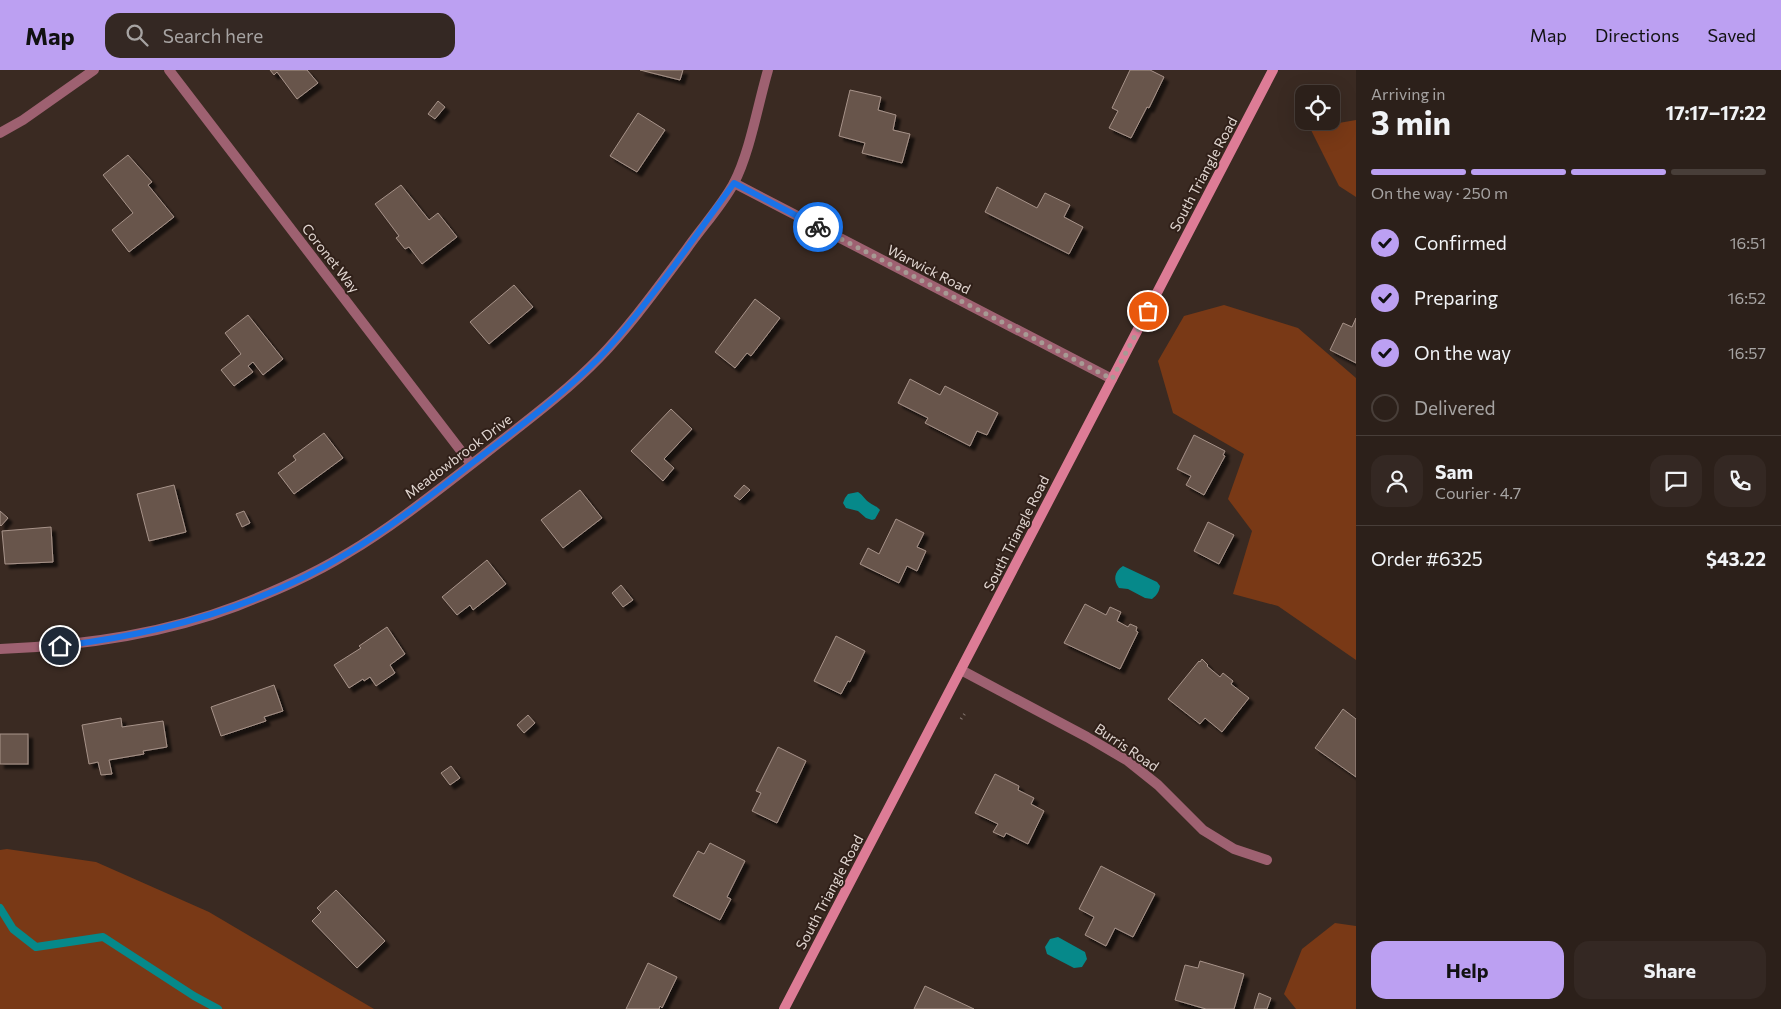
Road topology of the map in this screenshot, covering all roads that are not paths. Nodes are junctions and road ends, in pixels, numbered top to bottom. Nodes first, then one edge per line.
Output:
1 (94, 70) edge
2 (169, 70) edge
3 (768, 70) edge
4 (1273, 70) edge
5 (0, 133) edge
6 (734, 183) junction
7 (1112, 379) junction
8 (471, 464) junction
9 (0, 649) edge
10 (961, 670) junction
11 (1266, 860) dead end
12 (784, 1009) edge

1 - 5 street
2 - 8 street, Coronet Way
3 - 6 street, Meadowbrook Drive
4 - 7 street, South Triangle Road
6 - 7 street, Warwick Road
6 - 8 street, Meadowbrook Drive
7 - 10 street, South Triangle Road
8 - 9 street, Meadowbrook Drive
10 - 11 street, Burris Road
10 - 12 street, South Triangle Road

